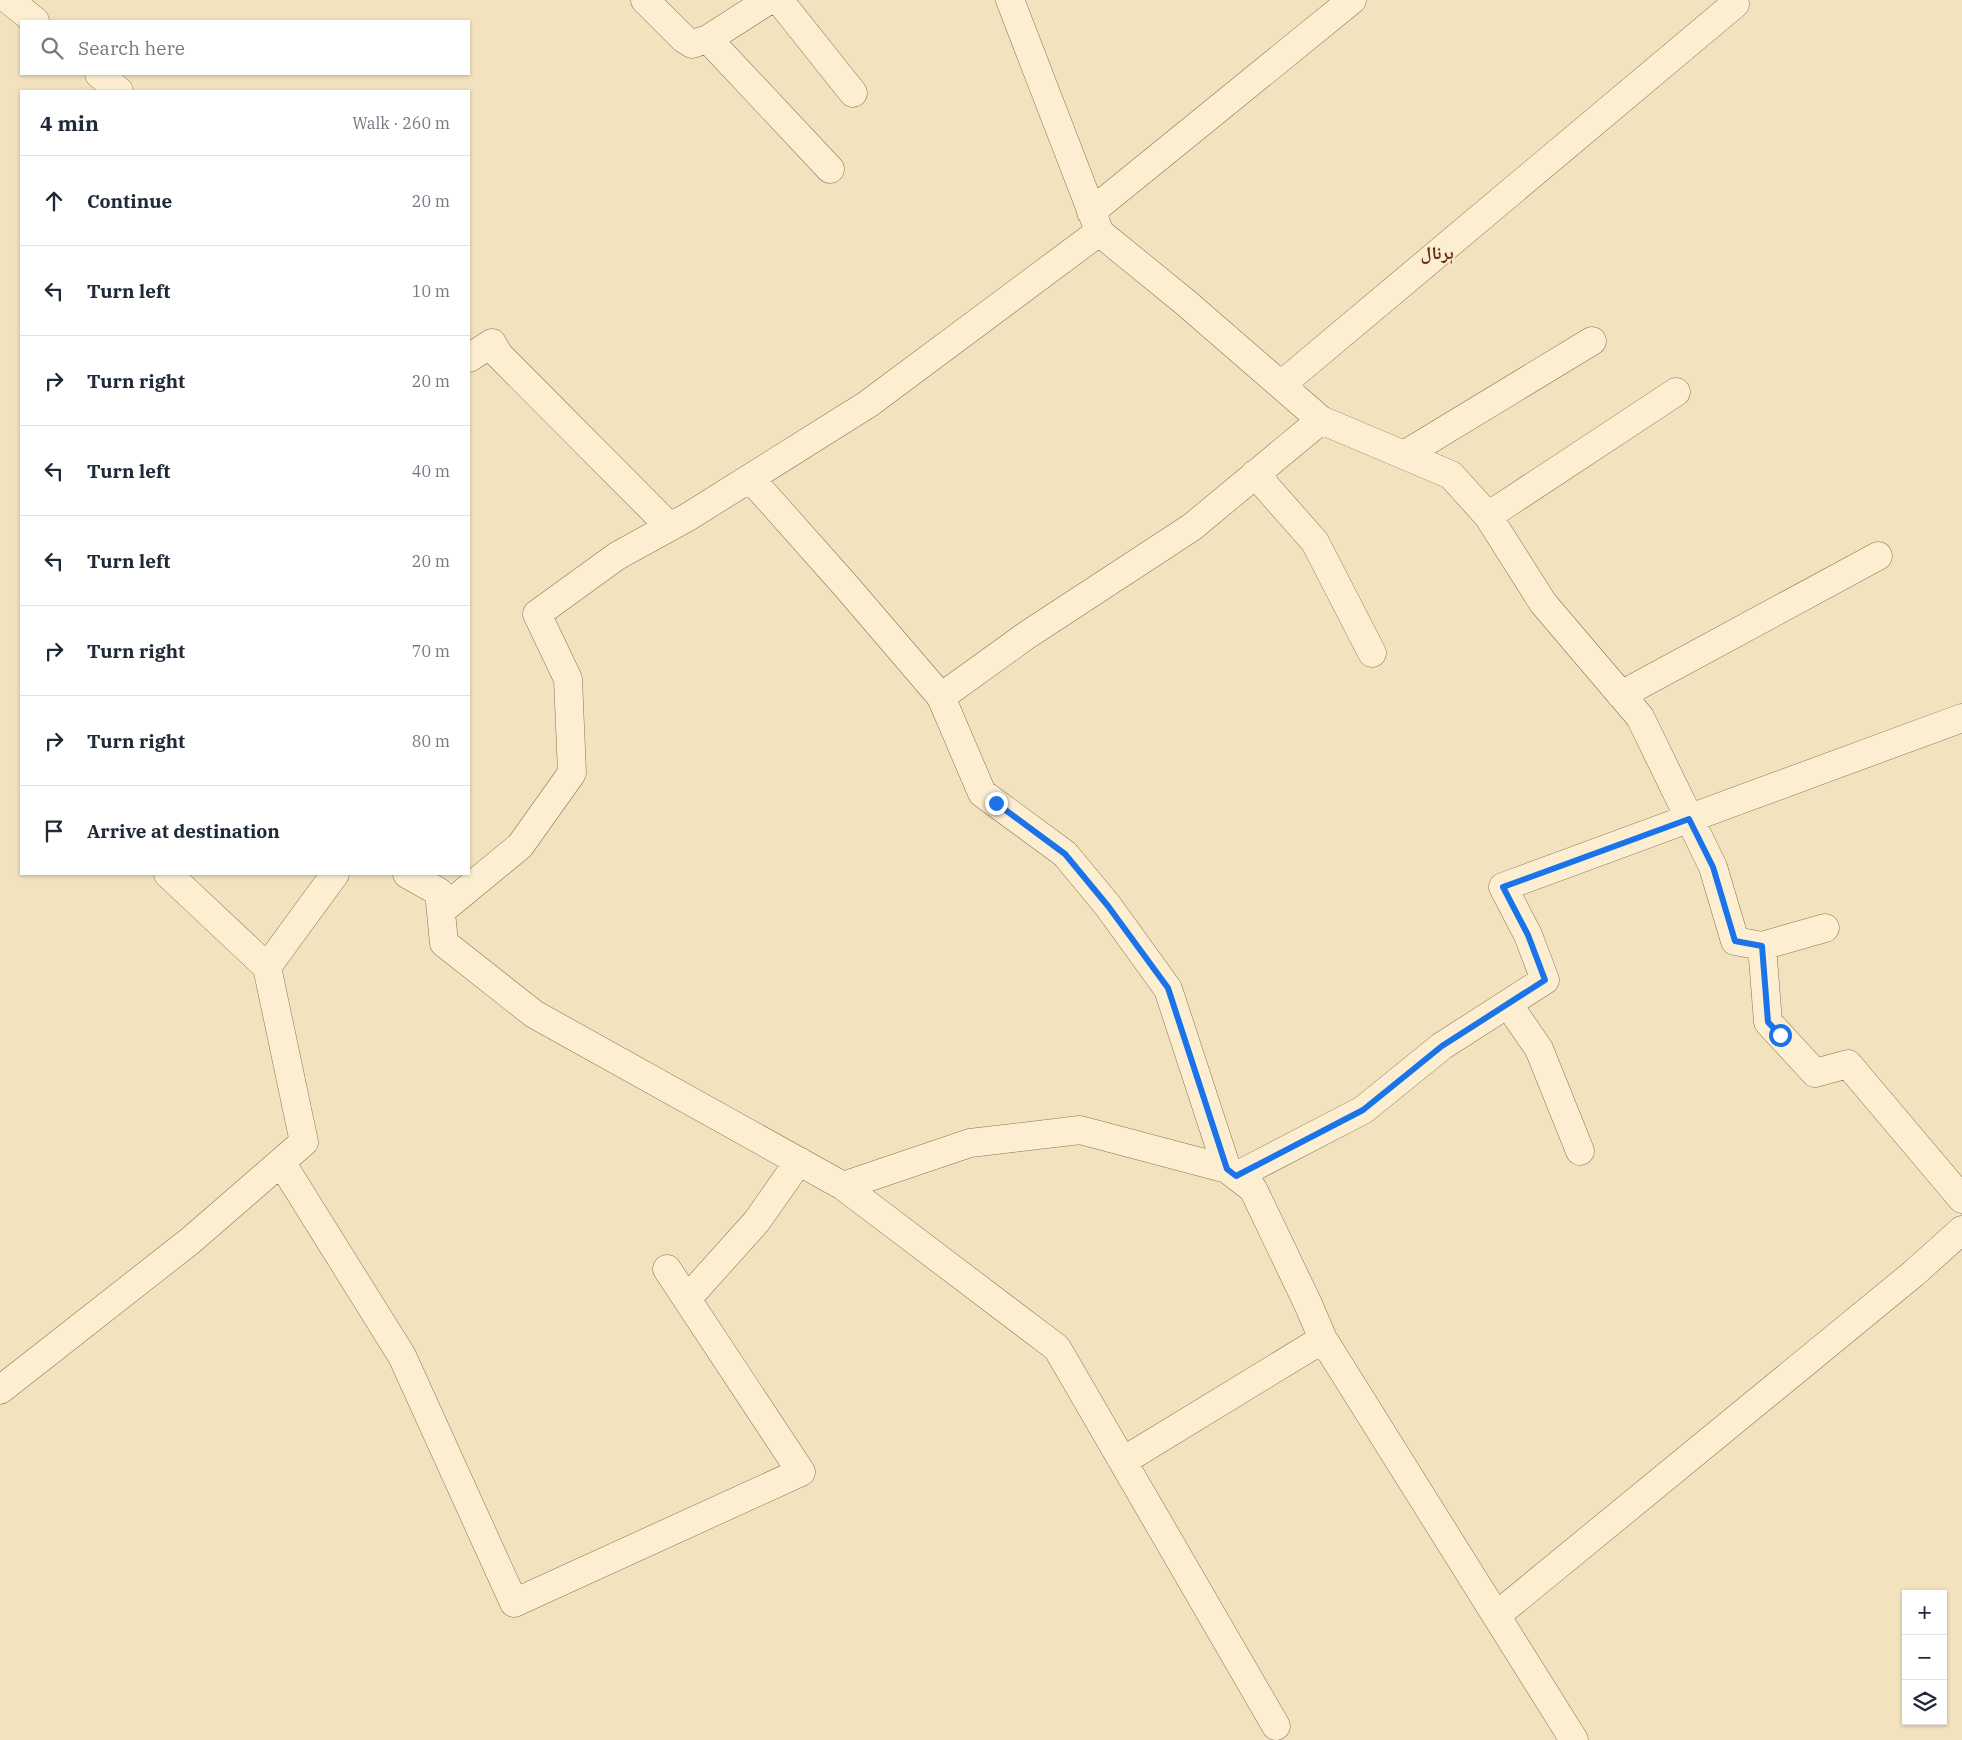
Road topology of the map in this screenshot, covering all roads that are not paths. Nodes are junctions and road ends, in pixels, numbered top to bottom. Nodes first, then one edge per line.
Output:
1 (8, 0) edge
2 (645, 0) edge
3 (769, 0) edge
4 (779, 0) edge
5 (1010, 0) edge
6 (1352, 0) edge
7 (1736, 4) dead end
8 (34, 20) edge
9 (708, 38) junction
10 (100, 75) edge
11 (118, 90) edge
12 (853, 93) dead end
13 (830, 169) dead end
14 (1095, 222) junction
15 (1592, 341) dead end
16 (470, 357) edge
17 (1280, 385) junction
18 (1676, 392) dead end
19 (1321, 420) junction
20 (1404, 455) junction
21 (1255, 474) junction
22 (750, 478) junction
23 (1488, 516) junction
24 (670, 526) junction
25 (1878, 556) dead end
26 (1372, 653) dead end
27 (1621, 695) junction
28 (941, 697) junction
29 (1962, 718) edge
30 (1689, 819) junction
31 (169, 875) edge
32 (334, 875) edge
33 (409, 875) edge
34 (441, 911) junction
35 (1825, 928) dead end
36 (1762, 946) junction
37 (267, 967) junction
38 (1508, 1004) junction
39 (1580, 1151) dead end
40 (799, 1161) junction
41 (281, 1162) junction
42 (1232, 1173) junction
43 (843, 1186) junction
44 (1962, 1199) edge
45 (1962, 1230) edge
46 (667, 1269) dead end
47 (688, 1299) junction
48 (1323, 1339) junction
49 (0, 1390) edge
50 (1123, 1461) junction
51 (1497, 1615) junction
52 (1276, 1726) dead end
53 (1574, 1740) edge

1 - 8 street
2 - 9 street
3 - 9 street
4 - 12 street
5 - 14 street
6 - 14 street
7 - 17 street
9 - 13 street
10 - 11 street
14 - 17 street
14 - 22 street
15 - 20 street
16 - 24 street
17 - 19 street
18 - 23 street
19 - 20 street
19 - 21 street
20 - 23 street
21 - 26 street
21 - 28 street
22 - 24 street
22 - 28 street
23 - 27 street
24 - 34 street
25 - 27 street
27 - 30 street
28 - 42 street
29 - 30 street
30 - 36 street
30 - 38 street
31 - 37 street
32 - 37 street
33 - 34 street
34 - 40 street
35 - 36 street
36 - 44 street
37 - 41 street
38 - 39 street
38 - 42 street
40 - 43 street
40 - 47 street
41 - 47 street
41 - 49 street
42 - 43 street
42 - 48 street
43 - 50 street
45 - 51 street
46 - 47 street
48 - 50 street
48 - 51 street
50 - 52 street
51 - 53 street

